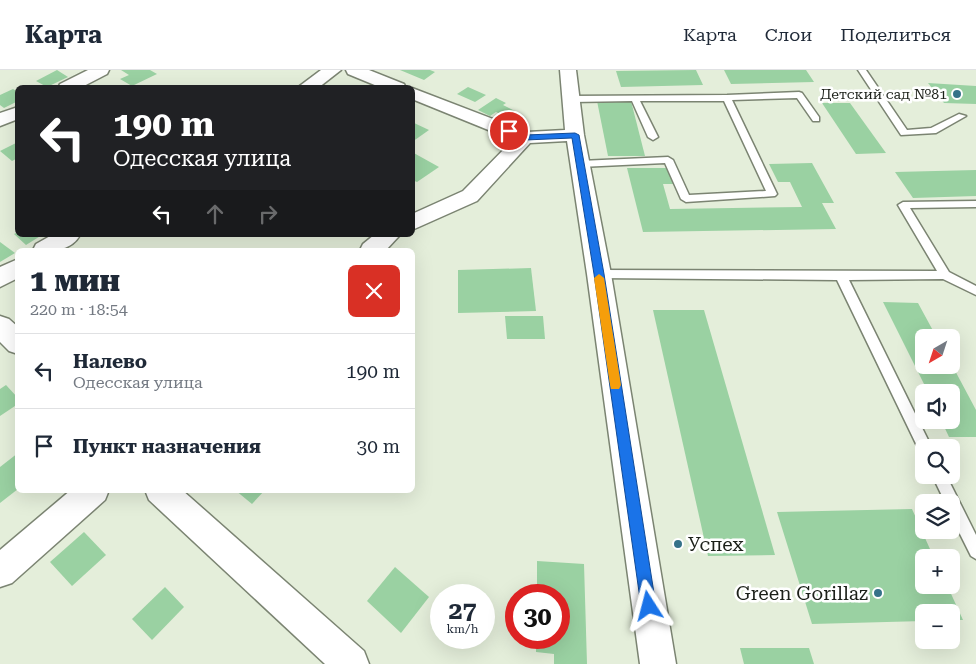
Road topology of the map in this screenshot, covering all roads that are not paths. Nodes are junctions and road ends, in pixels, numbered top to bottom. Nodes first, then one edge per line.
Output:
1 (101, 70) edge
2 (333, 70) edge
3 (354, 70) edge
4 (568, 70) edge
5 (862, 70) edge
6 (72, 85) edge
7 (310, 85) edge
8 (391, 85) edge
9 (415, 94) edge
10 (728, 98) junction
11 (572, 99) junction
12 (636, 99) junction
13 (15, 113) edge
14 (962, 116) dead end
15 (816, 118) dead end
16 (0, 120) edge
17 (575, 135) junction
18 (653, 137) dead end
19 (525, 138) junction
20 (580, 164) junction
21 (976, 204) edge
22 (415, 222) edge
23 (65, 237) edge
24 (387, 237) edge
25 (47, 248) edge
26 (373, 248) edge
27 (15, 269) edge
28 (599, 274) junction
29 (946, 274) junction
30 (841, 276) junction
31 (0, 278) edge
32 (976, 291) edge
33 (0, 326) edge
34 (15, 341) edge
35 (921, 439) edge
36 (943, 484) edge
37 (91, 493) edge
38 (163, 493) edge
39 (976, 551) edge
40 (0, 571) edge
41 (351, 664) edge
42 (658, 664) edge

1 - 6 street
2 - 7 street
3 - 8 street
4 - 11 street
5 - 14 lane
9 - 19 street
10 - 12 lane
10 - 15 lane
10 - 20 lane
11 - 12 lane
11 - 17 street
12 - 18 lane
13 - 16 street
17 - 19 street
17 - 20 street
19 - 22 street
20 - 28 street
21 - 29 lane
23 - 25 street
24 - 26 street
27 - 31 street
28 - 30 lane
28 - 42 street
29 - 30 lane
29 - 32 lane
30 - 35 lane
33 - 34 street
36 - 39 lane
37 - 40 street
38 - 41 street

